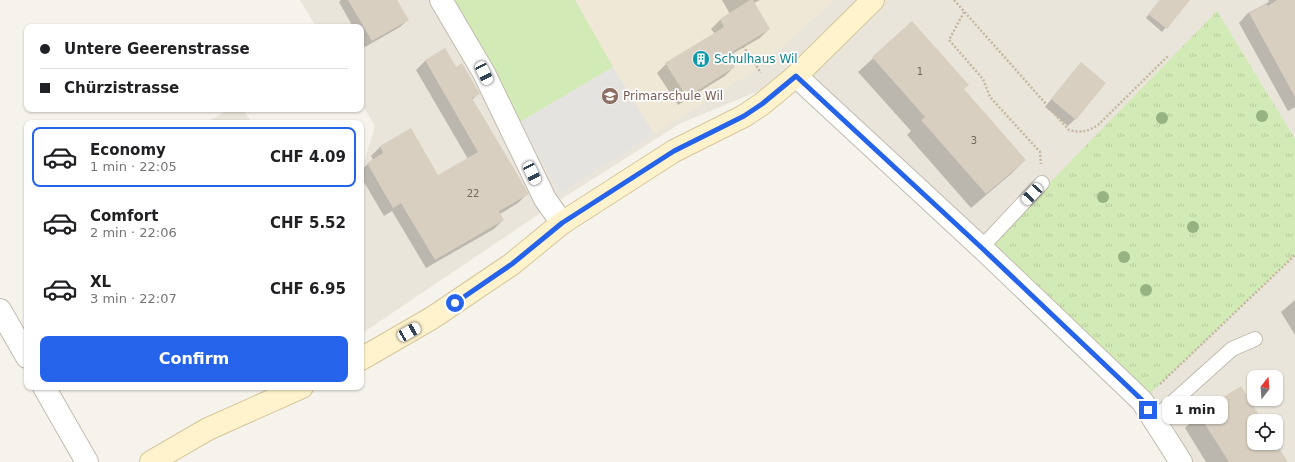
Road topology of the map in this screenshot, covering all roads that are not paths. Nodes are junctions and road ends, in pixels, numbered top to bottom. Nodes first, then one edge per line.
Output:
1 (441, 0) edge
2 (873, 0) edge
3 (796, 76) junction
4 (1042, 183) dead end
5 (562, 223) junction
6 (981, 248) junction
7 (0, 310) edge
8 (1255, 339) dead end
9 (24, 352) edge
10 (364, 357) edge
11 (46, 390) edge
12 (295, 390) edge
13 (1154, 419) junction
14 (87, 462) edge
15 (151, 462) edge
16 (1181, 462) edge

1 - 5 street
2 - 3 street
3 - 5 street
3 - 6 street
4 - 6 lane
5 - 10 street
6 - 13 street
7 - 9 street
8 - 13 lane
11 - 14 street
12 - 15 street
13 - 16 street

